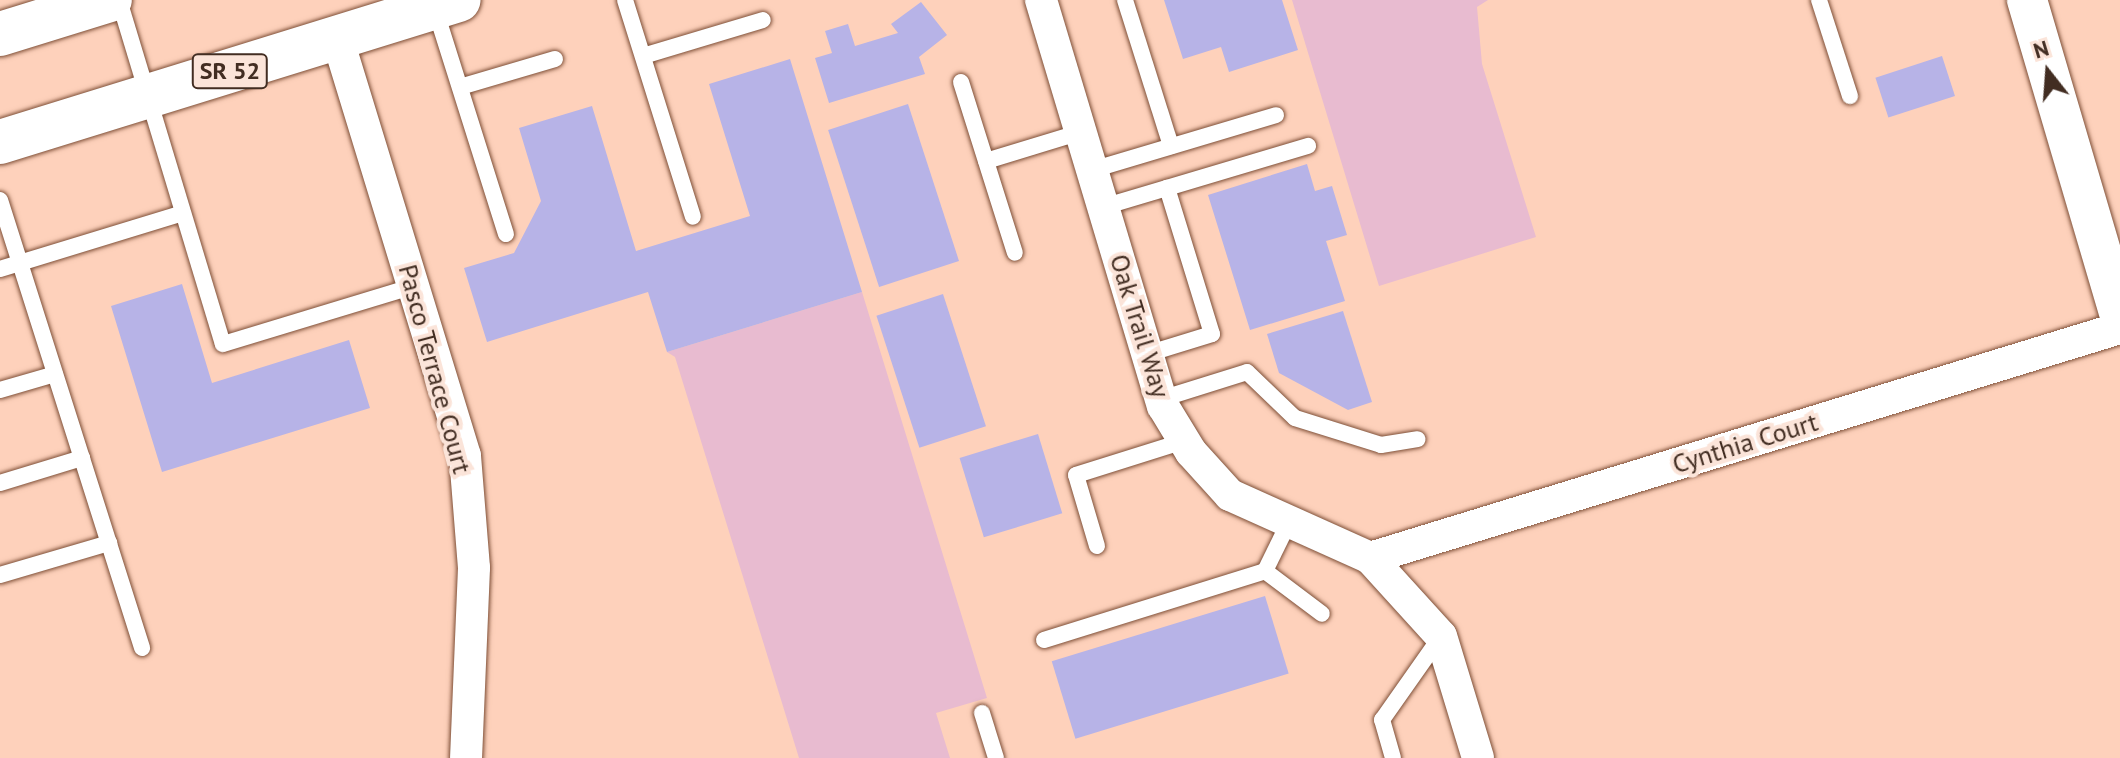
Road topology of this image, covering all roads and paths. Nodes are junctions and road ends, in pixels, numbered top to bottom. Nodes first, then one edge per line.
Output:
1 (625, 0) edge
2 (1041, 0) edge
3 (1125, 0) edge
4 (1819, 0) edge
5 (2027, 0) edge
6 (101, 2) edge
7 (447, 4) edge
8 (763, 20) dead end
9 (0, 34) edge
10 (337, 37) junction
11 (643, 56) junction
12 (555, 59) dead end
13 (961, 82) dead end
14 (460, 87) junction
15 (147, 96) junction
16 (1850, 96) dead end
17 (1276, 115) dead end
18 (1081, 132) junction
19 (0, 142) edge
20 (1171, 146) junction
21 (1308, 146) dead end
22 (986, 161) junction
23 (1092, 170) junction
24 (1167, 188) junction
25 (0, 200) edge
26 (1103, 207) junction
27 (183, 213) junction
28 (693, 217) dead end
29 (506, 234) dead end
30 (1015, 253) dead end
31 (20, 263) junction
32 (0, 269) edge
33 (414, 286) junction
34 (2120, 315) edge
35 (2120, 328) edge
36 (1147, 354) junction
37 (55, 374) junction
38 (0, 390) edge
39 (1161, 399) junction
40 (1418, 439) dead end
41 (1184, 441) junction
42 (82, 458) junction
43 (0, 483) edge
44 (1289, 522) junction
45 (109, 543) junction
46 (1097, 546) dead end
47 (1370, 558) junction
48 (1265, 571) junction
49 (0, 575) edge
50 (1322, 614) dead end
51 (1441, 636) junction
52 (1044, 640) dead end
53 (142, 648) dead end
54 (982, 713) dead end
55 (466, 758) edge
56 (996, 758) edge
57 (1393, 758) edge
58 (1478, 758) edge

1 - 11 lane
2 - 18 street, Oak Trail Way
3 - 20 lane
4 - 16 lane
5 - 34 street
6 - 9 main road
6 - 15 lane
7 - 10 main road, SR 52
7 - 14 lane
8 - 11 lane
10 - 15 main road, SR 52
10 - 33 street, Pasco Terrace Court
11 - 28 lane
12 - 14 lane
13 - 22 lane
14 - 29 lane
15 - 19 main road, SR 52
15 - 27 lane
17 - 20 lane
18 - 22 lane
18 - 23 street, Oak Trail Way
20 - 23 lane
21 - 24 lane
22 - 30 lane
23 - 26 street, Oak Trail Way
24 - 26 lane
24 - 36 lane
25 - 31 lane
26 - 36 street, Oak Trail Way
27 - 31 lane
27 - 33 lane
31 - 32 lane
31 - 37 lane
33 - 55 street, Pasco Terrace Court
35 - 47 street, Cynthia Court
36 - 39 street, Oak Trail Way
37 - 38 lane
37 - 42 lane
39 - 40 lane
39 - 41 street, Oak Trail Way
41 - 44 street, Oak Trail Way
41 - 46 lane
42 - 43 lane
42 - 45 lane
44 - 47 street, Oak Trail Way
44 - 48 lane
45 - 49 lane
45 - 53 lane
47 - 51 street, Oak Trail Way
48 - 50 lane
48 - 52 lane
51 - 57 lane
51 - 58 street, Oak Trail Way
54 - 56 lane

